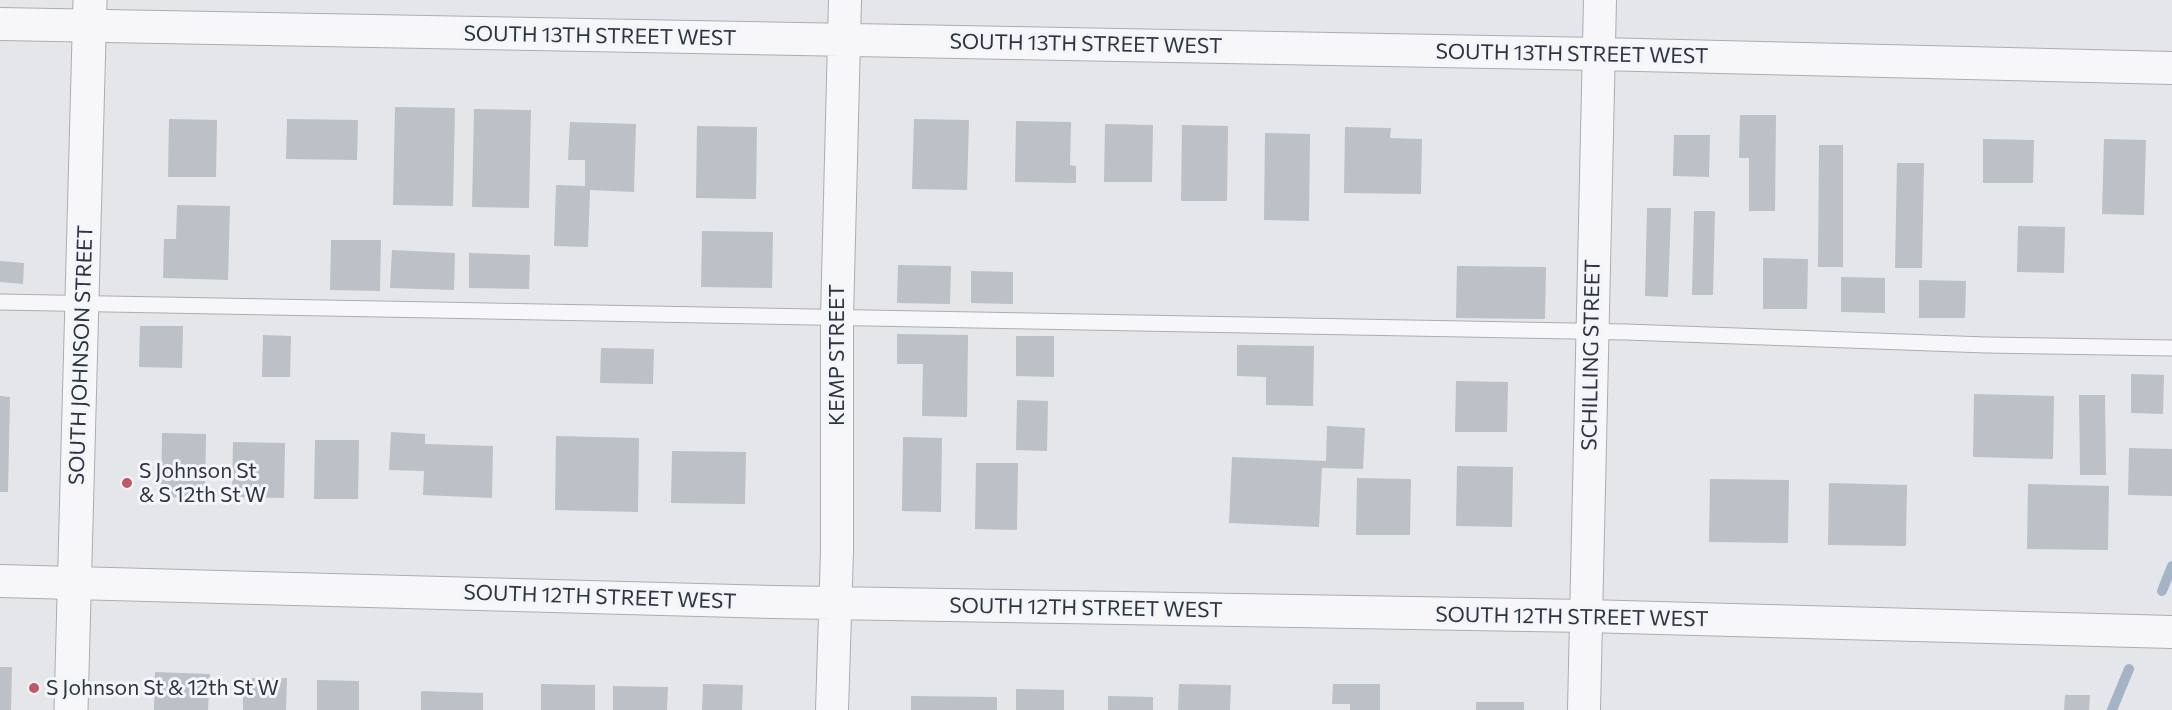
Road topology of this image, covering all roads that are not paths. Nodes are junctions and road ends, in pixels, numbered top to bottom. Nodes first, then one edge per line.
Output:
1 (845, 0) edge
2 (1600, 0) edge
3 (90, 13) edge
4 (0, 24) edge
5 (844, 40) junction
6 (1599, 54) junction
7 (2172, 68) edge
8 (0, 302) edge
9 (83, 303) junction
10 (837, 318) junction
11 (1592, 332) junction
12 (2172, 348) edge
13 (0, 581) edge
14 (73, 583) junction
15 (835, 603) junction
16 (1586, 616) junction
17 (2172, 632) edge
18 (71, 710) edge
19 (832, 710) edge
20 (1584, 710) edge

1 - 5 street, KEMP STREET
2 - 6 street, SCHILLING STREET
3 - 4 street, SOUTH 13TH STREET WEST
3 - 5 street, SOUTH 13TH STREET WEST
3 - 9 street, SOUTH JOHNSON STREET
5 - 6 street, SOUTH 13TH STREET WEST
5 - 10 street, KEMP STREET
6 - 7 street, SOUTH 13TH STREET WEST
6 - 11 street, SCHILLING STREET
8 - 9 lane
9 - 10 lane
9 - 14 street, SOUTH JOHNSON STREET
10 - 11 lane
10 - 15 street, KEMP STREET
11 - 12 lane
11 - 16 street, SCHILLING STREET
13 - 14 street, SOUTH 12TH STREET WEST
14 - 15 street, SOUTH 12TH STREET WEST
14 - 18 street, SOUTH JOHNSON STREET
15 - 16 street, SOUTH 12TH STREET WEST
15 - 19 street, KEMP STREET
16 - 17 street, SOUTH 12TH STREET WEST
16 - 20 street, SCHILLING STREET

